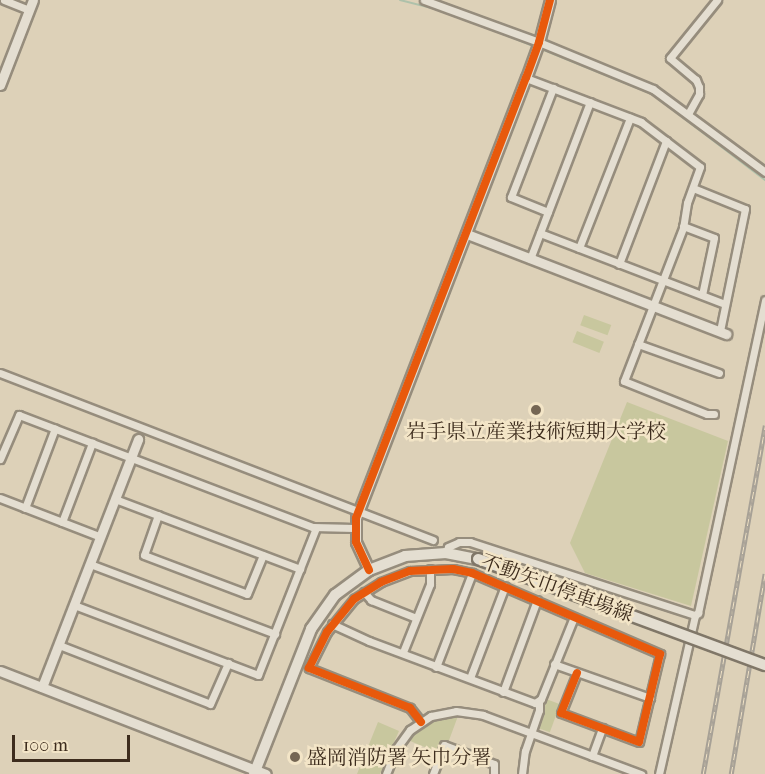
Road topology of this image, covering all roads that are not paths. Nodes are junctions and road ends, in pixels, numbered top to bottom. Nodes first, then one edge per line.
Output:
1 (4, 0) edge
2 (424, 0) edge
3 (550, 0) edge
4 (717, 0) edge
5 (31, 5) edge
6 (538, 45) junction
7 (526, 78) junction
8 (0, 85) edge
9 (553, 88) junction
10 (590, 102) junction
11 (688, 114) junction
12 (630, 118) junction
13 (666, 141) junction
14 (765, 172) edge
15 (693, 188) junction
16 (548, 212) junction
17 (683, 226) junction
18 (540, 233) junction
19 (467, 234) junction
20 (579, 248) junction
21 (530, 259) junction
22 (619, 264) junction
23 (663, 280) junction
24 (702, 295) junction
25 (765, 300) edge
26 (725, 304) junction
27 (653, 306) junction
28 (723, 332) joint
29 (638, 344) junction
30 (0, 373) edge
31 (719, 373) dead end
32 (714, 414) dead end
33 (55, 428) junction
34 (138, 439) dead end
35 (92, 443) junction
36 (1, 456) edge
37 (131, 457) junction
38 (0, 498) edge
39 (115, 499) junction
40 (25, 508) junction
41 (358, 511) junction
42 (158, 515) junction
43 (63, 522) junction
44 (316, 528) junction
45 (354, 528) junction
46 (100, 537) junction
47 (433, 540) dead end
48 (446, 553) junction
49 (263, 555) junction
50 (90, 564) junction
51 (300, 569) junction
52 (430, 569) junction
53 (369, 570) junction
54 (472, 573) junction
55 (505, 586) junction
56 (364, 592) junction
57 (537, 600) junction
58 (74, 605) junction
59 (696, 615) junction
60 (573, 617) junction
61 (416, 618) junction
62 (332, 624) junction
63 (275, 634) junction
64 (59, 645) junction
65 (403, 652) junction
66 (228, 663) junction
67 (554, 664) junction
68 (765, 665) edge
69 (436, 667) junction
70 (0, 671) edge
71 (577, 673) junction
72 (470, 678) junction
73 (42, 687) junction
74 (503, 692) junction
75 (650, 698) junction
76 (539, 702) junction
77 (421, 722) junction
78 (602, 728) junction
79 (532, 733) junction
80 (592, 756) junction
81 (258, 773) edge
82 (389, 773) edge
83 (433, 774) edge
84 (494, 774) edge
85 (522, 774) edge
86 (640, 774) edge
87 (659, 774) edge

1 - 5 street
2 - 6 street
3 - 6 street
4 - 11 street
5 - 8 street
6 - 7 street
6 - 11 street
7 - 9 street
7 - 19 street
9 - 10 street
9 - 16 street
10 - 12 street
10 - 16 street
11 - 14 street
12 - 13 street
12 - 20 street
13 - 15 street
13 - 22 street
15 - 17 street
15 - 26 street
16 - 18 street
17 - 23 street
17 - 24 street
18 - 20 street
18 - 21 street
19 - 21 street
19 - 41 street
20 - 22 street
21 - 27 street
22 - 23 street
23 - 24 street
23 - 27 street
24 - 26 street
25 - 59 street
26 - 28 street
27 - 28 street
27 - 29 street
29 - 31 street
29 - 32 street
30 - 41 street
33 - 35 street
33 - 36 street
33 - 40 street
34 - 37 street
35 - 37 street
35 - 43 street
37 - 39 street
37 - 44 street
38 - 40 street
39 - 42 street
39 - 46 street
40 - 43 street
41 - 45 street
41 - 47 street
42 - 49 street
42 - 49 street
43 - 46 street
44 - 45 street
44 - 51 street
45 - 53 street
46 - 50 street
48 - 53 main road, 不動矢巾停車場線
48 - 59 street
48 - 68 main road, 不動矢巾停車場線, bridge
49 - 51 street
50 - 58 street
50 - 63 street
51 - 63 street
52 - 54 street
52 - 56 street
52 - 61 street
53 - 81 main road, 不動矢巾停車場線
54 - 55 street
54 - 69 street
55 - 57 street
55 - 72 street
56 - 61 street
56 - 62 street
57 - 60 street
57 - 74 street
58 - 64 street
58 - 66 street
59 - 87 street
60 - 67 street
60 - 75 street
61 - 65 street
62 - 65 street
62 - 77 street
63 - 66 street
64 - 66 street
64 - 73 street
65 - 69 street
67 - 71 street
67 - 76 street
69 - 72 street
70 - 73 street
71 - 75 street
71 - 78 street
72 - 74 street
73 - 81 street
74 - 76 street
75 - 78 street
76 - 79 street
77 - 79 street
77 - 82 street
78 - 80 street
79 - 80 street
79 - 85 street
80 - 86 street
83 - 84 street

